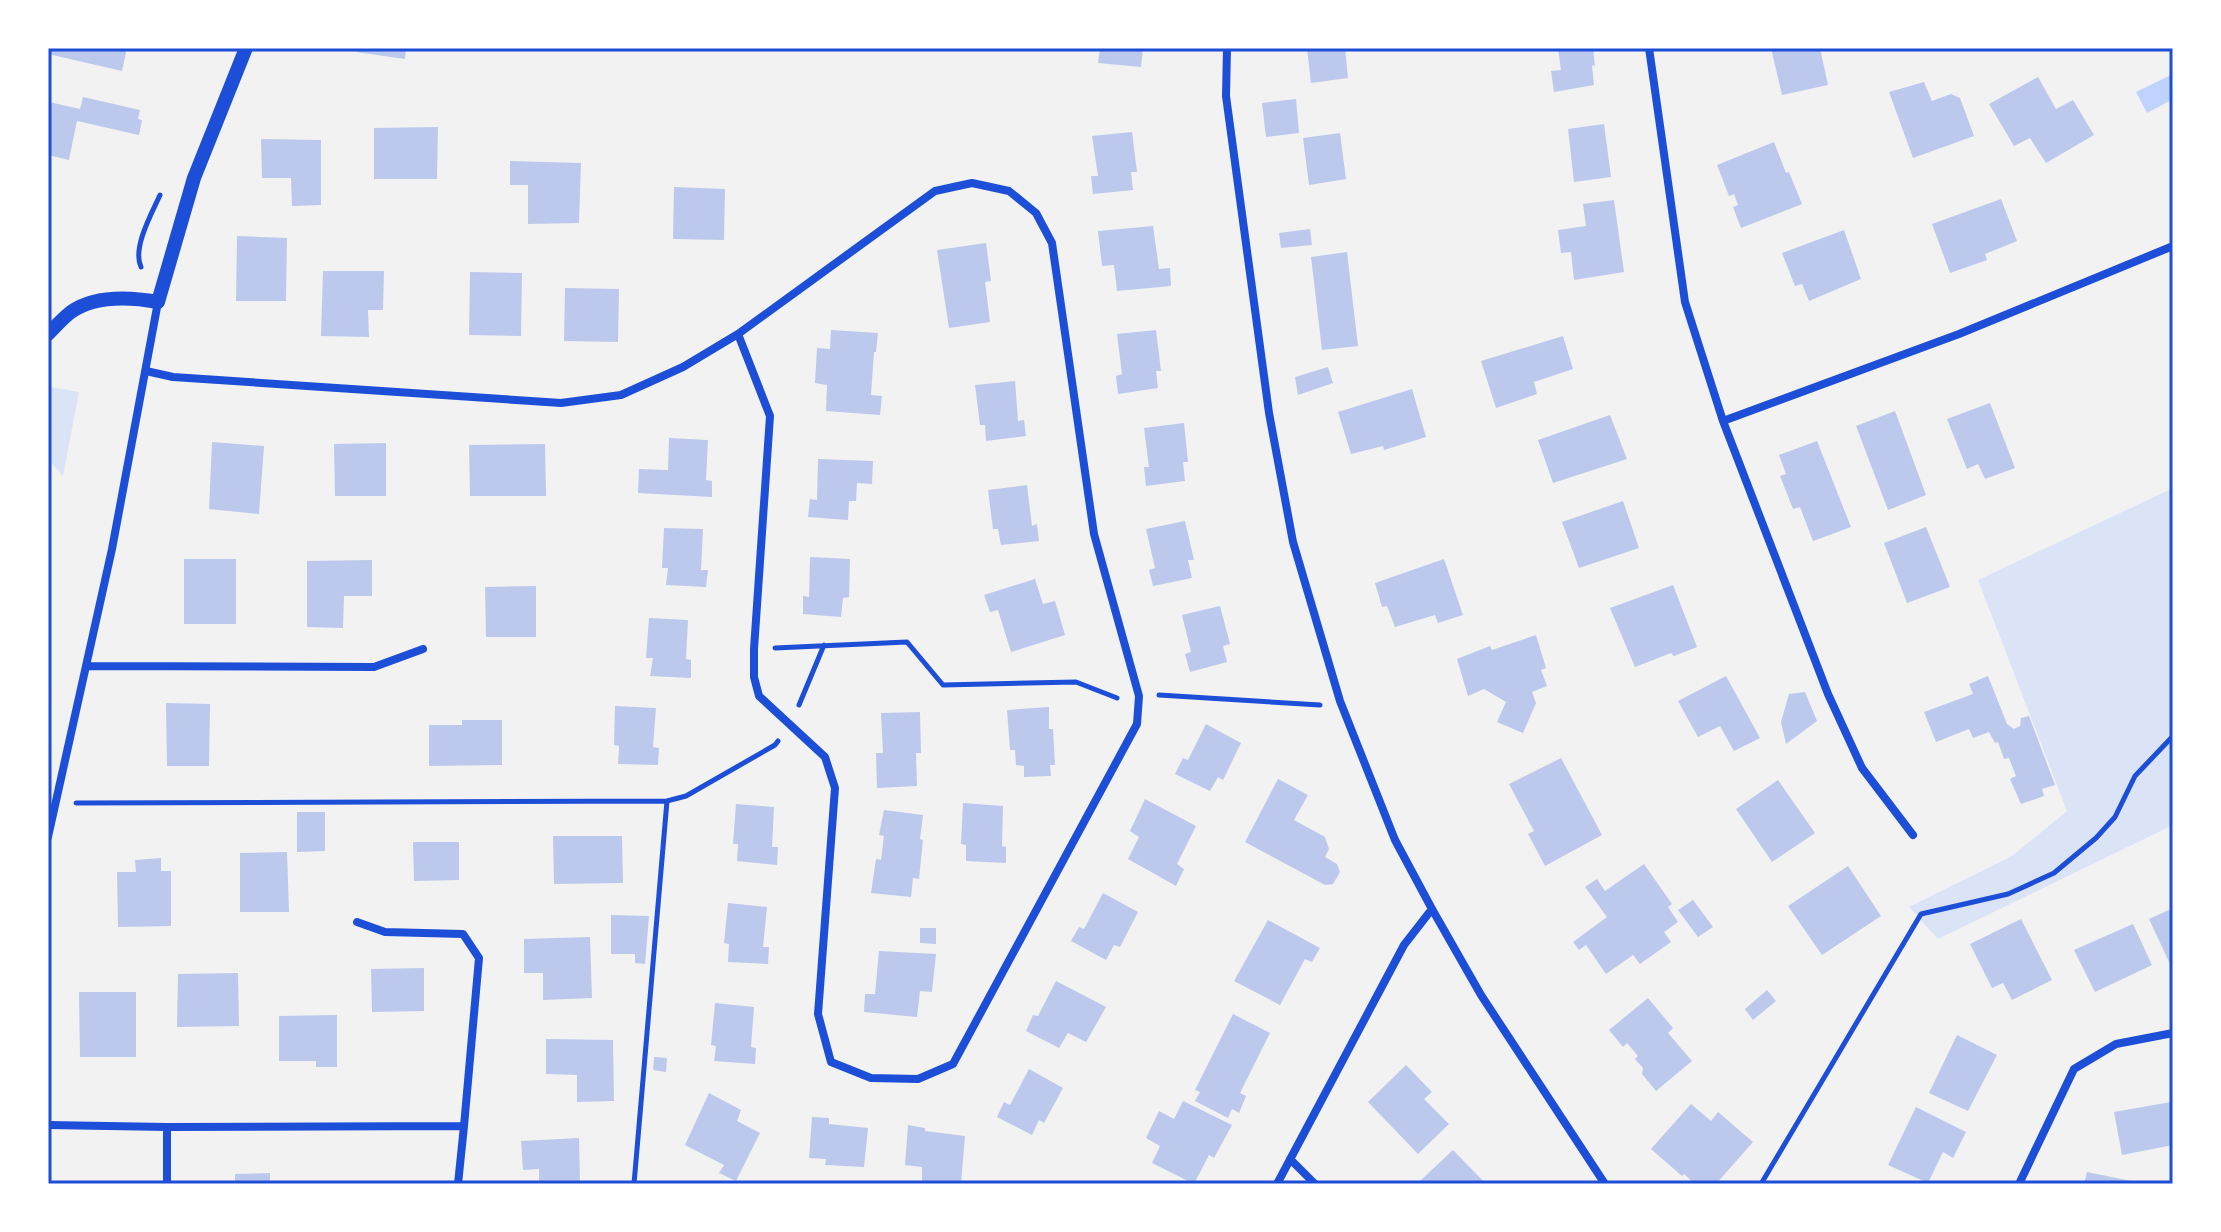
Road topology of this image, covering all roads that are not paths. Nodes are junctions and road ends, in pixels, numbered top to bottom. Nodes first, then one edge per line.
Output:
1 (246, 48) edge
2 (1227, 48) edge
3 (1649, 48) edge
4 (2173, 246) edge
5 (158, 302) junction
6 (48, 334) edge
7 (738, 334) junction
8 (146, 371) junction
9 (1723, 421) junction
10 (423, 649) dead end
11 (86, 666) junction
12 (1913, 835) dead end
13 (48, 837) edge
14 (1432, 909) junction
15 (357, 922) dead end
16 (2173, 1033) edge
17 (48, 1125) edge
18 (464, 1126) junction
19 (167, 1127) junction
20 (1290, 1159) junction
21 (167, 1184) edge
22 (458, 1184) edge
23 (1277, 1184) edge
24 (1315, 1184) edge
25 (1605, 1184) edge
26 (2019, 1184) edge

1 - 5 street
2 - 14 street
3 - 9 street
4 - 9 street
5 - 6 street
5 - 8 street
7 - 7 street
7 - 8 street
8 - 11 street
9 - 12 street
10 - 11 street
11 - 13 street
14 - 20 street
14 - 25 street
15 - 18 street
16 - 26 street
17 - 19 street
18 - 19 street
18 - 22 street
19 - 21 street
20 - 23 street
20 - 24 street

